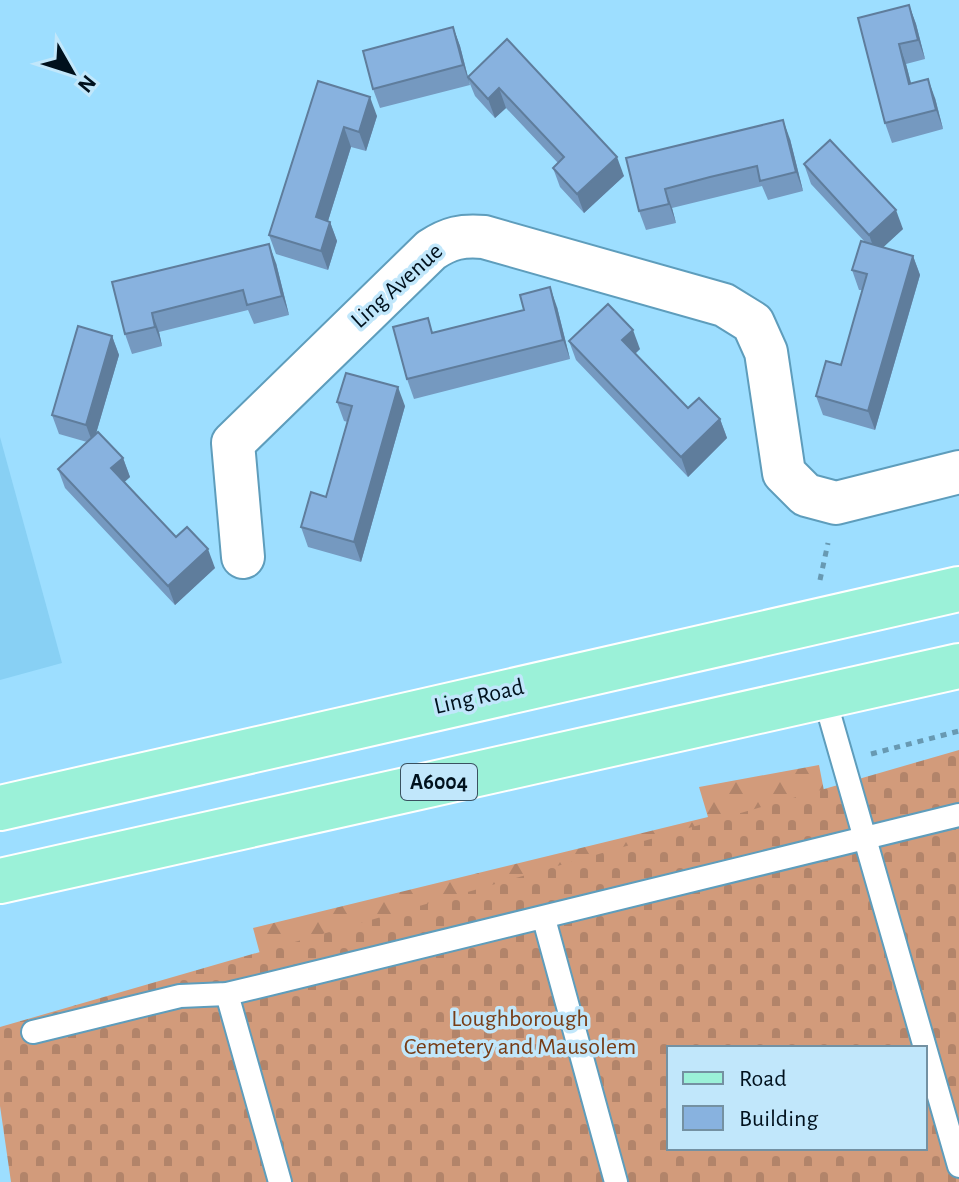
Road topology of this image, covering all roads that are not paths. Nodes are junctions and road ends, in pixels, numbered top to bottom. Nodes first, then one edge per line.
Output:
1 (959, 472) edge
2 (243, 557) dead end
3 (959, 589) edge
4 (959, 666) edge
5 (824, 696) junction
6 (0, 808) edge
7 (959, 815) edge
8 (865, 840) junction
9 (0, 881) edge
10 (544, 919) junction
11 (227, 994) junction
12 (33, 1032) dead end
13 (924, 1046) edge
14 (927, 1055) edge
15 (959, 1166) edge
16 (280, 1182) edge
17 (616, 1182) edge

1 - 2 street, Ling Avenue
3 - 6 main road, Ling Road
4 - 5 main road, A6004
5 - 8 lane
5 - 9 main road, A6004
7 - 8 lane
8 - 10 lane
8 - 13 lane
10 - 11 lane
10 - 17 lane
11 - 12 lane
11 - 16 lane
14 - 15 lane

